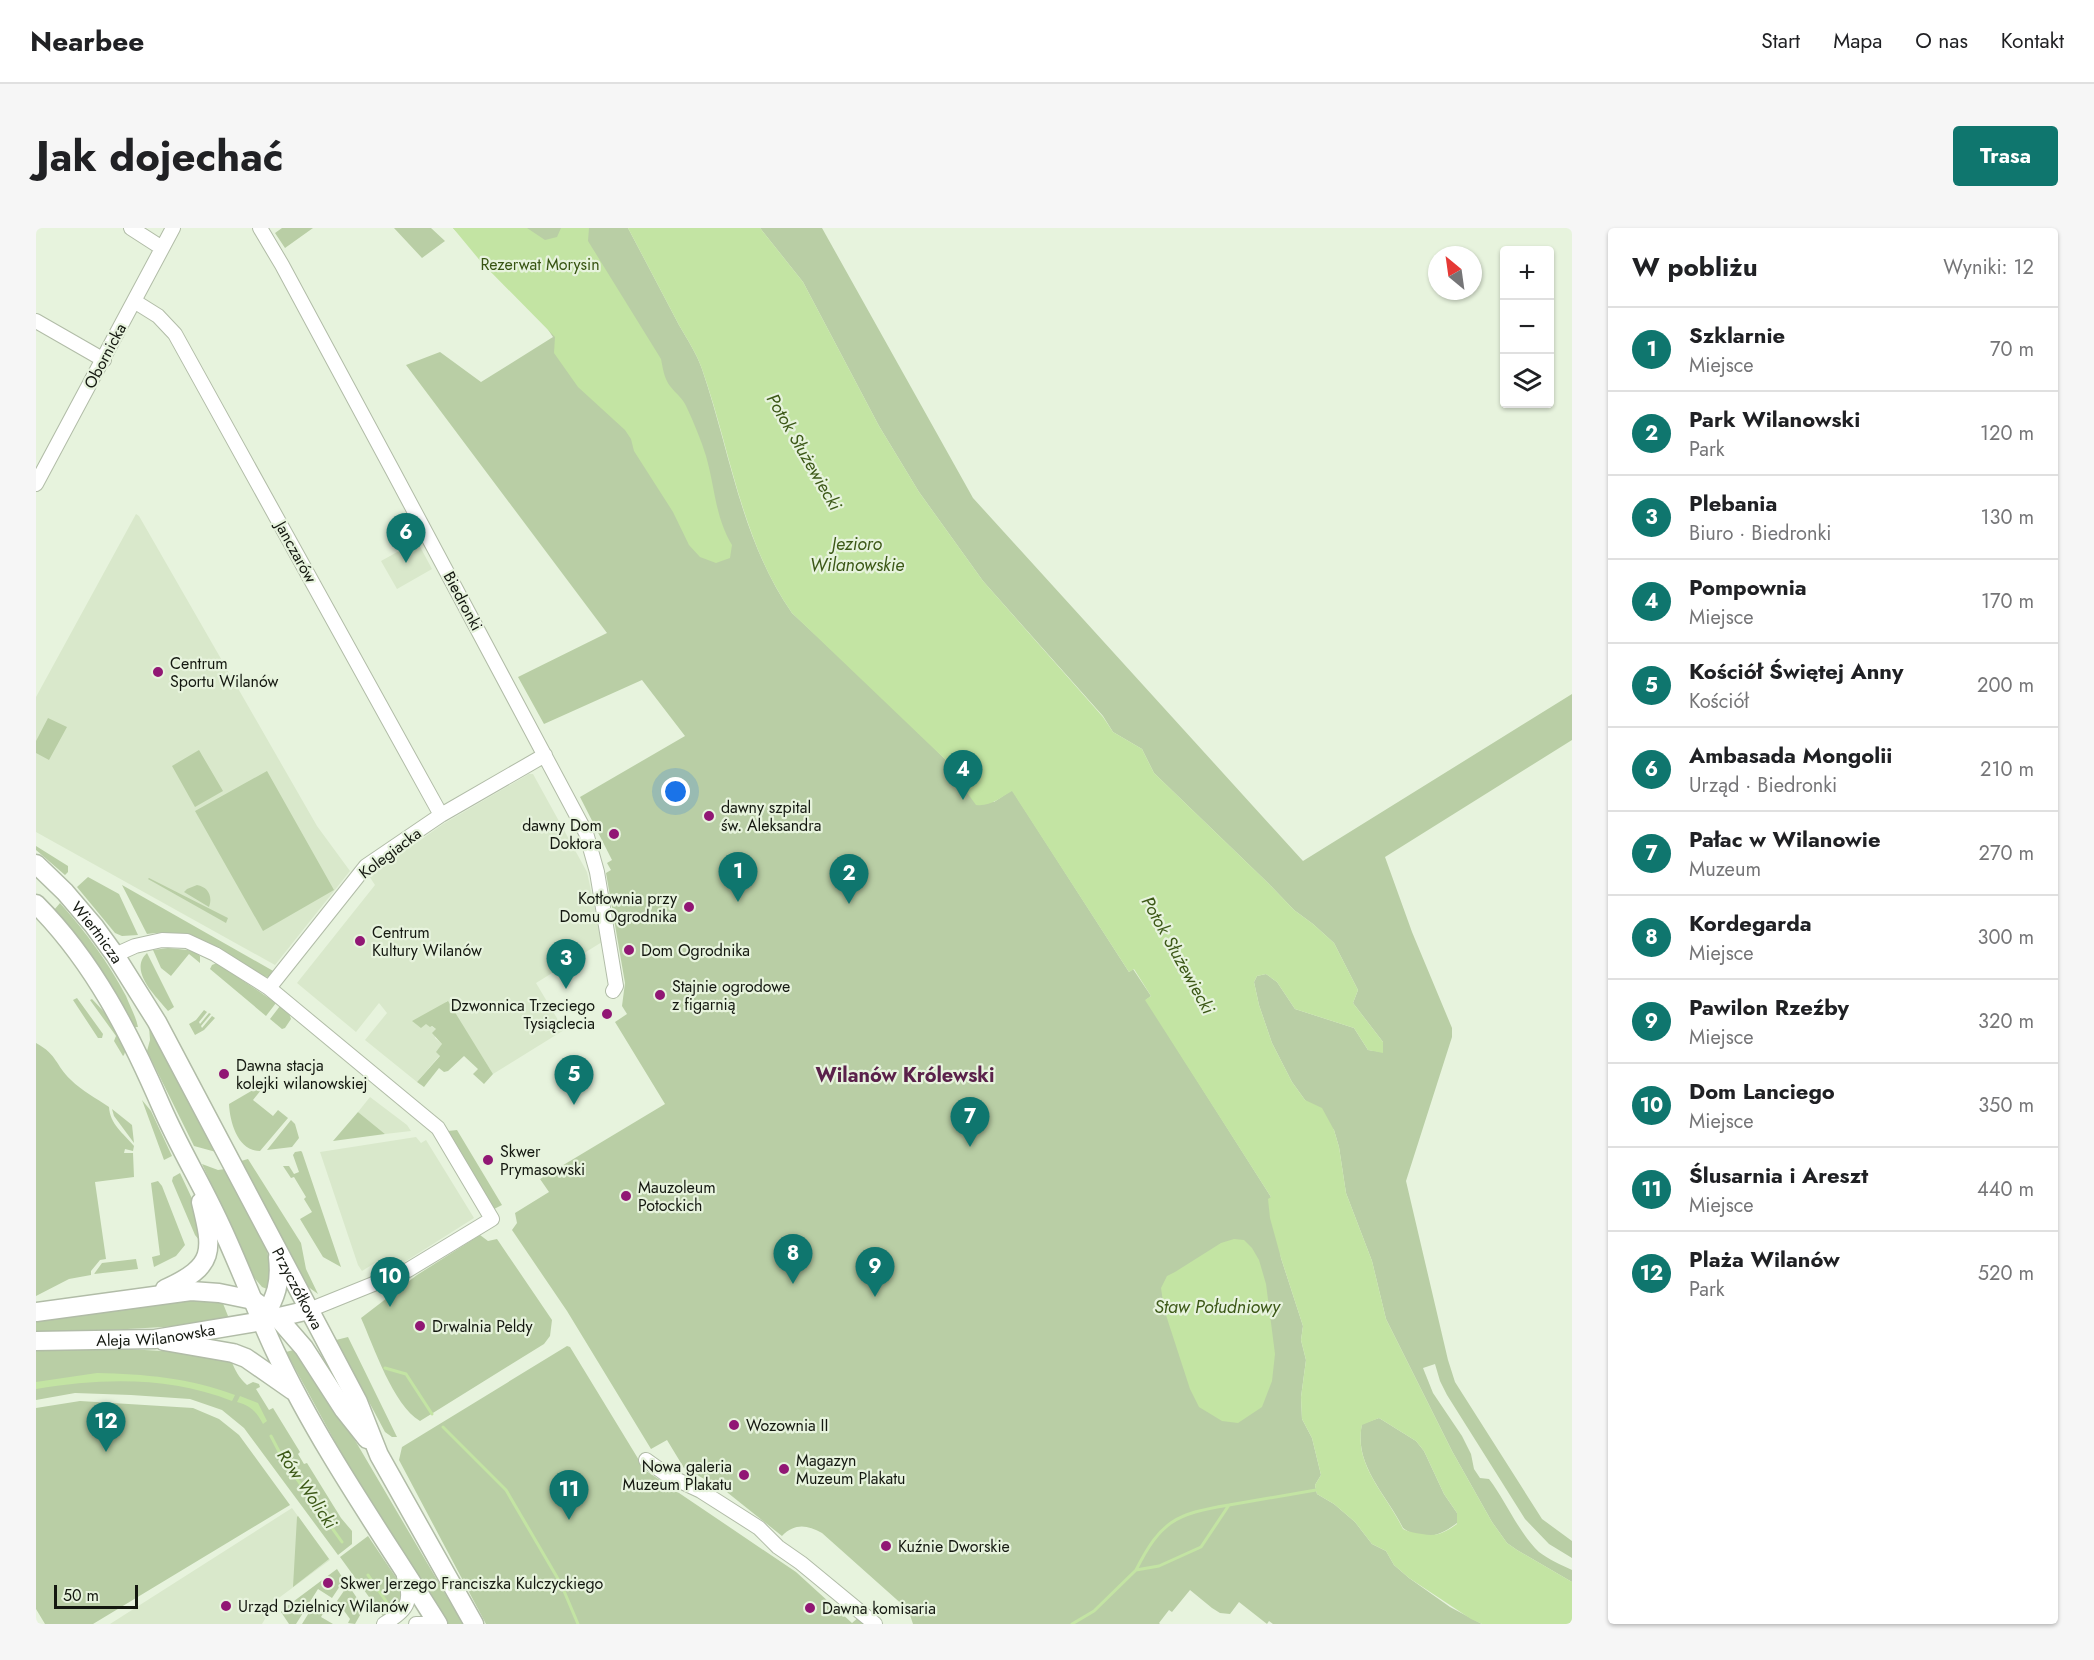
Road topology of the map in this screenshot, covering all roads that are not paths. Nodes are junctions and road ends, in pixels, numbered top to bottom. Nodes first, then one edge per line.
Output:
1 (132, 228) edge
2 (173, 228) edge
3 (260, 228) edge
4 (162, 248) junction
5 (134, 301) junction
6 (36, 321) edge
7 (104, 360) junction
8 (36, 484) edge
9 (545, 755) junction
10 (441, 815) junction
11 (36, 864) edge
12 (36, 904) edge
13 (115, 955) junction
14 (269, 988) junction
15 (613, 991) dead end
16 (193, 1171) junction
17 (277, 1250) junction
18 (150, 1295) junction
19 (309, 1310) junction
20 (36, 1312) edge
21 (265, 1312) junction
22 (155, 1339) junction
23 (36, 1341) edge
24 (296, 1393) junction
25 (379, 1455) junction
26 (646, 1460) dead end
27 (399, 1563) junction
28 (384, 1624) edge
29 (416, 1624) edge
30 (425, 1624) edge
31 (438, 1624) edge
32 (474, 1624) edge
33 (875, 1624) edge

1 - 4 street
2 - 4 street, Obornicka
3 - 9 street, Biedronki
4 - 5 street, Obornicka
5 - 7 street, Obornicka
5 - 10 street, Janczarów
6 - 7 street
7 - 8 street, Obornicka
9 - 10 street, Kolegiacka
9 - 15 street, Biedronki
10 - 14 street, Kolegiacka
11 - 13 main road, Wiertnicza
12 - 16 main road, Wiertnicza
13 - 14 street, Wiertnicza
13 - 17 main road, Przyczółkowa
14 - 19 street, Wiertnicza
16 - 18 main road
16 - 21 main road
17 - 19 main road, Przyczółkowa
17 - 21 main road
18 - 20 main road
18 - 21 main road
19 - 21 main road, Aleja Wilanowska
19 - 25 main road, Przyczółkowa
21 - 22 main road, Aleja Wilanowska
21 - 24 main road
21 - 25 main road
22 - 23 main road, Aleja Wilanowska
22 - 24 main road
24 - 27 main road
25 - 32 main road, Przyczółkowa
26 - 33 street
27 - 28 street
27 - 31 main road
29 - 30 street

